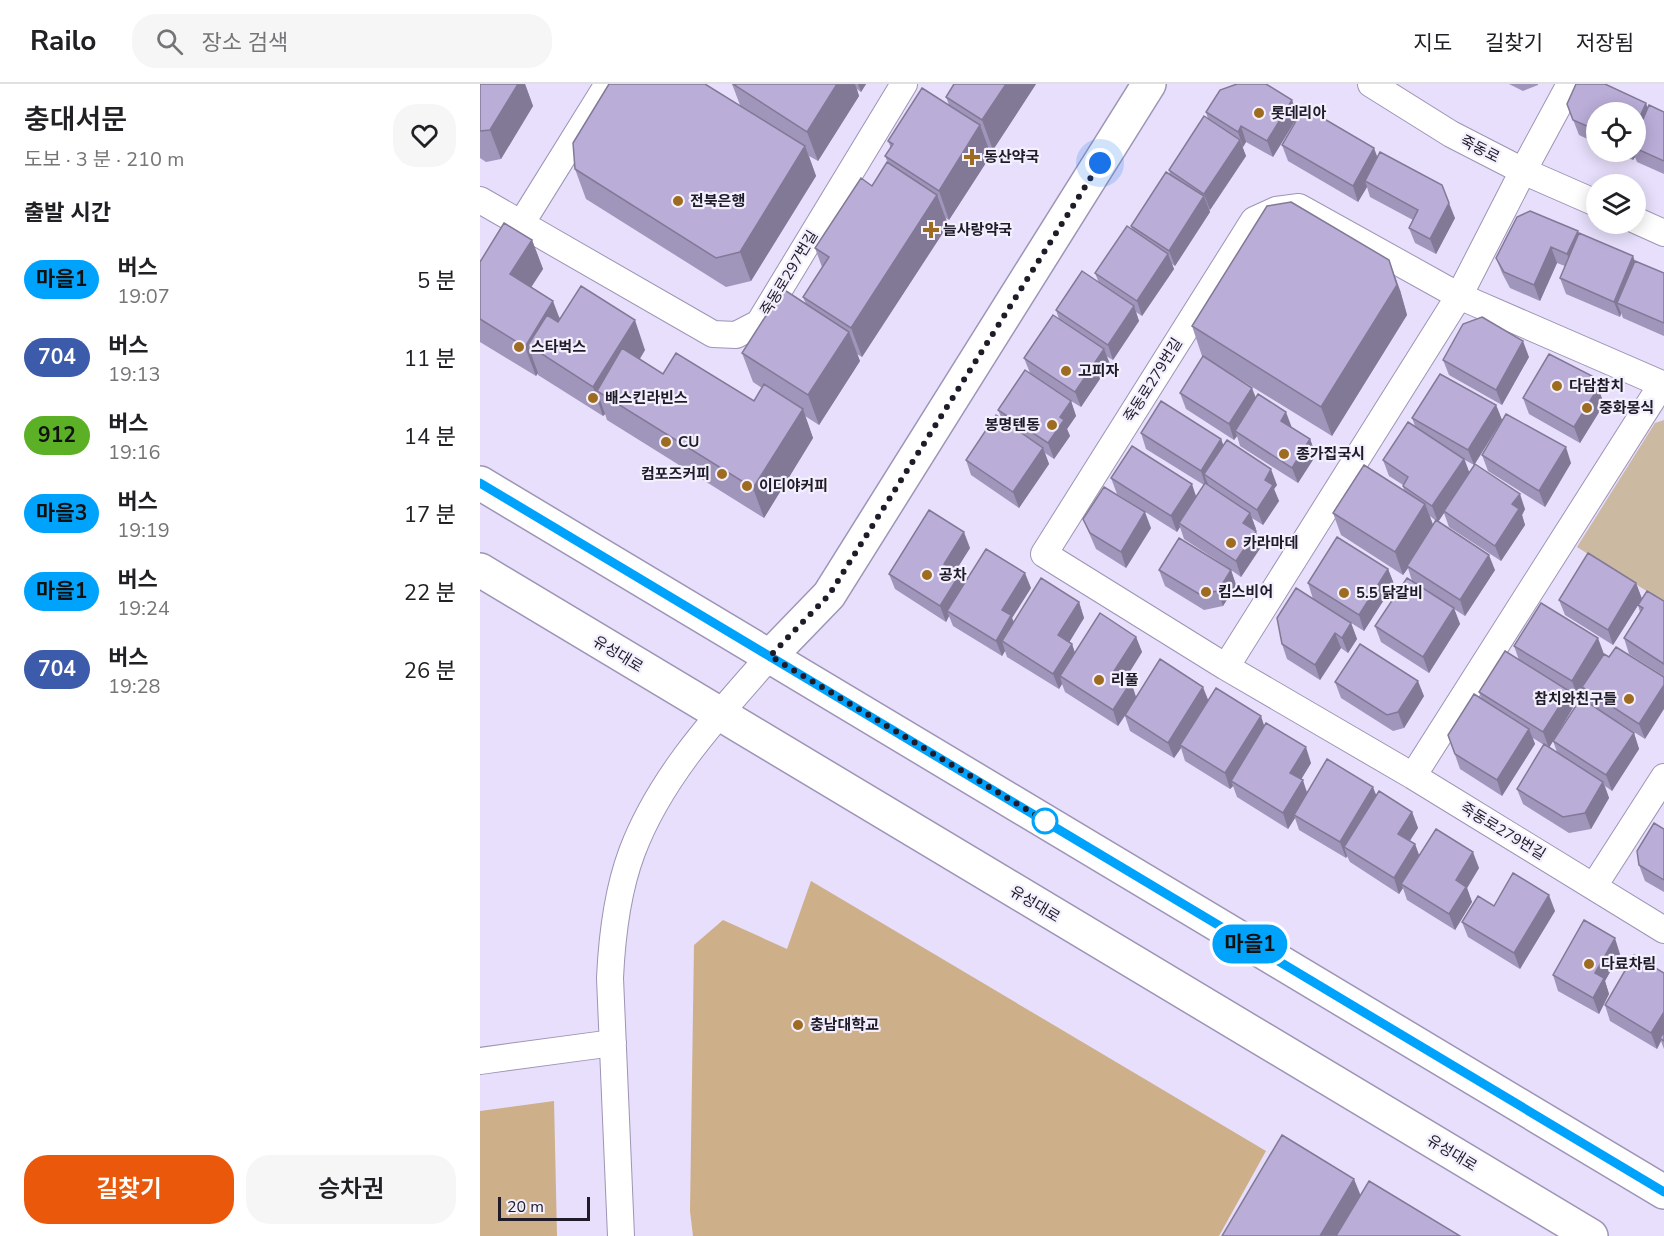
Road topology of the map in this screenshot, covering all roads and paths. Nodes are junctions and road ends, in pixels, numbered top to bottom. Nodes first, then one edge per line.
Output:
1 (608, 84) edge
2 (904, 84) edge
3 (1149, 84) edge
4 (1371, 84) edge
5 (1570, 84) edge
6 (1523, 171) junction
7 (1586, 199) edge
8 (480, 200) edge
9 (521, 224) junction
10 (1646, 225) edge
11 (1664, 233) edge
12 (1460, 296) junction
13 (1663, 384) edge
14 (480, 483) edge
15 (480, 570) edge
16 (770, 656) junction
17 (1226, 667) junction
18 (718, 714) junction
19 (1413, 776) junction
20 (1664, 777) edge
21 (1594, 886) junction
22 (1664, 930) edge
23 (612, 1043) junction
24 (480, 1061) edge
25 (1664, 1192) edge
26 (621, 1236) edge
27 (1591, 1236) edge

1 - 9 street
2 - 9 street, 죽동로297번길
3 - 16 main road
4 - 6 street, 죽동로
5 - 6 street
6 - 7 street, 죽동로
6 - 12 street
8 - 9 street, 죽동로297번길
10 - 11 street
12 - 13 street, 죽동로279번길
12 - 17 street
12 - 17 street, 죽동로279번길
13 - 19 street, 죽동로279번길
14 - 16 main road
15 - 18 main road, 유성대로
16 - 18 street
16 - 25 main road
17 - 19 street, 죽동로279번길
18 - 23 street
18 - 27 main road, 유성대로
19 - 21 street, 죽동로279번길
20 - 21 street
21 - 22 street, 죽동로279번길
23 - 24 street
23 - 26 street

